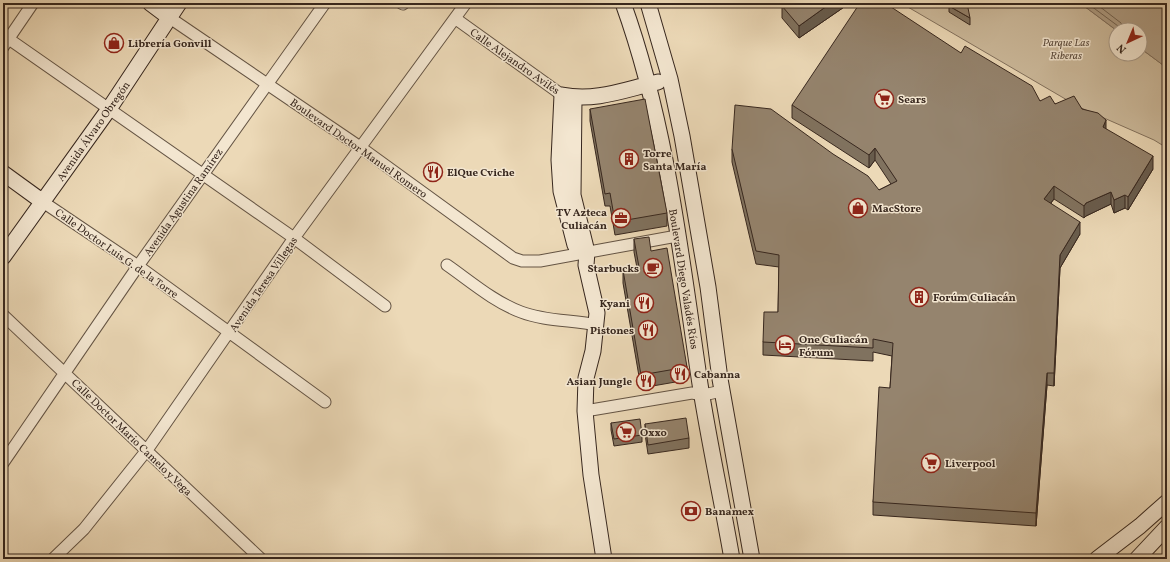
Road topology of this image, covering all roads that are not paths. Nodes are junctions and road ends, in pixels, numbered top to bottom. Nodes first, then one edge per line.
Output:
1 (33, 3) edge
2 (150, 3) edge
3 (325, 3) edge
4 (466, 3) edge
5 (623, 3) edge
6 (648, 3) edge
7 (178, 4) edge
8 (170, 18) junction
9 (456, 19) junction
10 (5, 40) edge
11 (670, 79) junction
12 (649, 84) junction
13 (267, 85) junction
14 (568, 96) junction
15 (108, 109) junction
16 (360, 147) junction
17 (3, 173) edge
18 (203, 174) junction
19 (43, 202) junction
20 (677, 236) junction
21 (294, 238) junction
22 (3, 257) edge
23 (583, 257) junction
24 (447, 265) dead end
25 (138, 266) junction
26 (385, 306) dead end
27 (3, 315) edge
28 (597, 325) junction
29 (229, 333) junction
30 (66, 374) junction
31 (721, 385) junction
32 (698, 391) junction
33 (325, 402) dead end
34 (585, 411) junction
35 (147, 450) junction
36 (3, 463) edge
37 (1167, 502) edge
38 (1167, 527) edge
39 (53, 559) edge
40 (261, 559) edge
41 (604, 559) edge
42 (732, 559) edge
43 (752, 559) edge
44 (1097, 559) edge
45 (1137, 559) edge

1 - 10 street
2 - 8 main road, Boulevard Doctor Manuel Romero
3 - 13 street, Avenida Agustina Ramírez
4 - 9 street, Avenida Teresa Villegas
5 - 12 main road, Boulevard Diego Valadés Ríos
6 - 11 main road, Boulevard Diego Valadés Ríos
7 - 8 main road, Avenida Álvaro Obregón
8 - 13 street, Boulevard Doctor Manuel Romero
8 - 15 main road, Avenida Álvaro Obregón
9 - 14 street, Calle Alejandro Avilés
9 - 16 street, Avenida Teresa Villegas
10 - 15 street
11 - 12 main road, Calle Alejandro Avilés
11 - 31 main road, Boulevard Diego Valadés Ríos
12 - 14 main road, Calle Alejandro Avilés
12 - 20 main road, Boulevard Diego Valadés Ríos
13 - 16 street, Boulevard Doctor Manuel Romero
13 - 18 street, Avenida Agustina Ramírez
14 - 23 main road
15 - 18 street
15 - 19 main road, Avenida Álvaro Obregón
16 - 21 street, Avenida Teresa Villegas
16 - 23 street, Boulevard Doctor Manuel Romero
17 - 19 main road, Calle Doctor Luis G. de la Torre
18 - 21 street
18 - 25 street, Avenida Agustina Ramírez
19 - 22 main road, Avenida Álvaro Obregón
19 - 25 street, Calle Doctor Luis G. de la Torre
20 - 23 street, Boulevard Doctor Manuel Romero
20 - 32 main road, Boulevard Diego Valadés Ríos
21 - 26 street
21 - 29 street, Avenida Teresa Villegas
23 - 28 main road
24 - 28 street
25 - 29 street, Calle Doctor Luis G. de la Torre
25 - 30 street, Avenida Agustina Ramírez
27 - 30 street, Calle Doctor Mario Camelo y Vega
28 - 34 main road
29 - 33 street, Calle Doctor Luis G. de la Torre
29 - 35 street, Avenida Teresa Villegas
30 - 35 street, Calle Doctor Mario Camelo y Vega
30 - 36 street, Avenida Agustina Ramírez
31 - 32 street
31 - 43 main road, Boulevard Diego Valadés Ríos
32 - 34 street
32 - 42 main road, Boulevard Diego Valadés Ríos
34 - 41 main road
35 - 39 street, Avenida Teresa Villegas
35 - 40 street, Calle Doctor Mario Camelo y Vega
37 - 44 main road
38 - 45 main road

